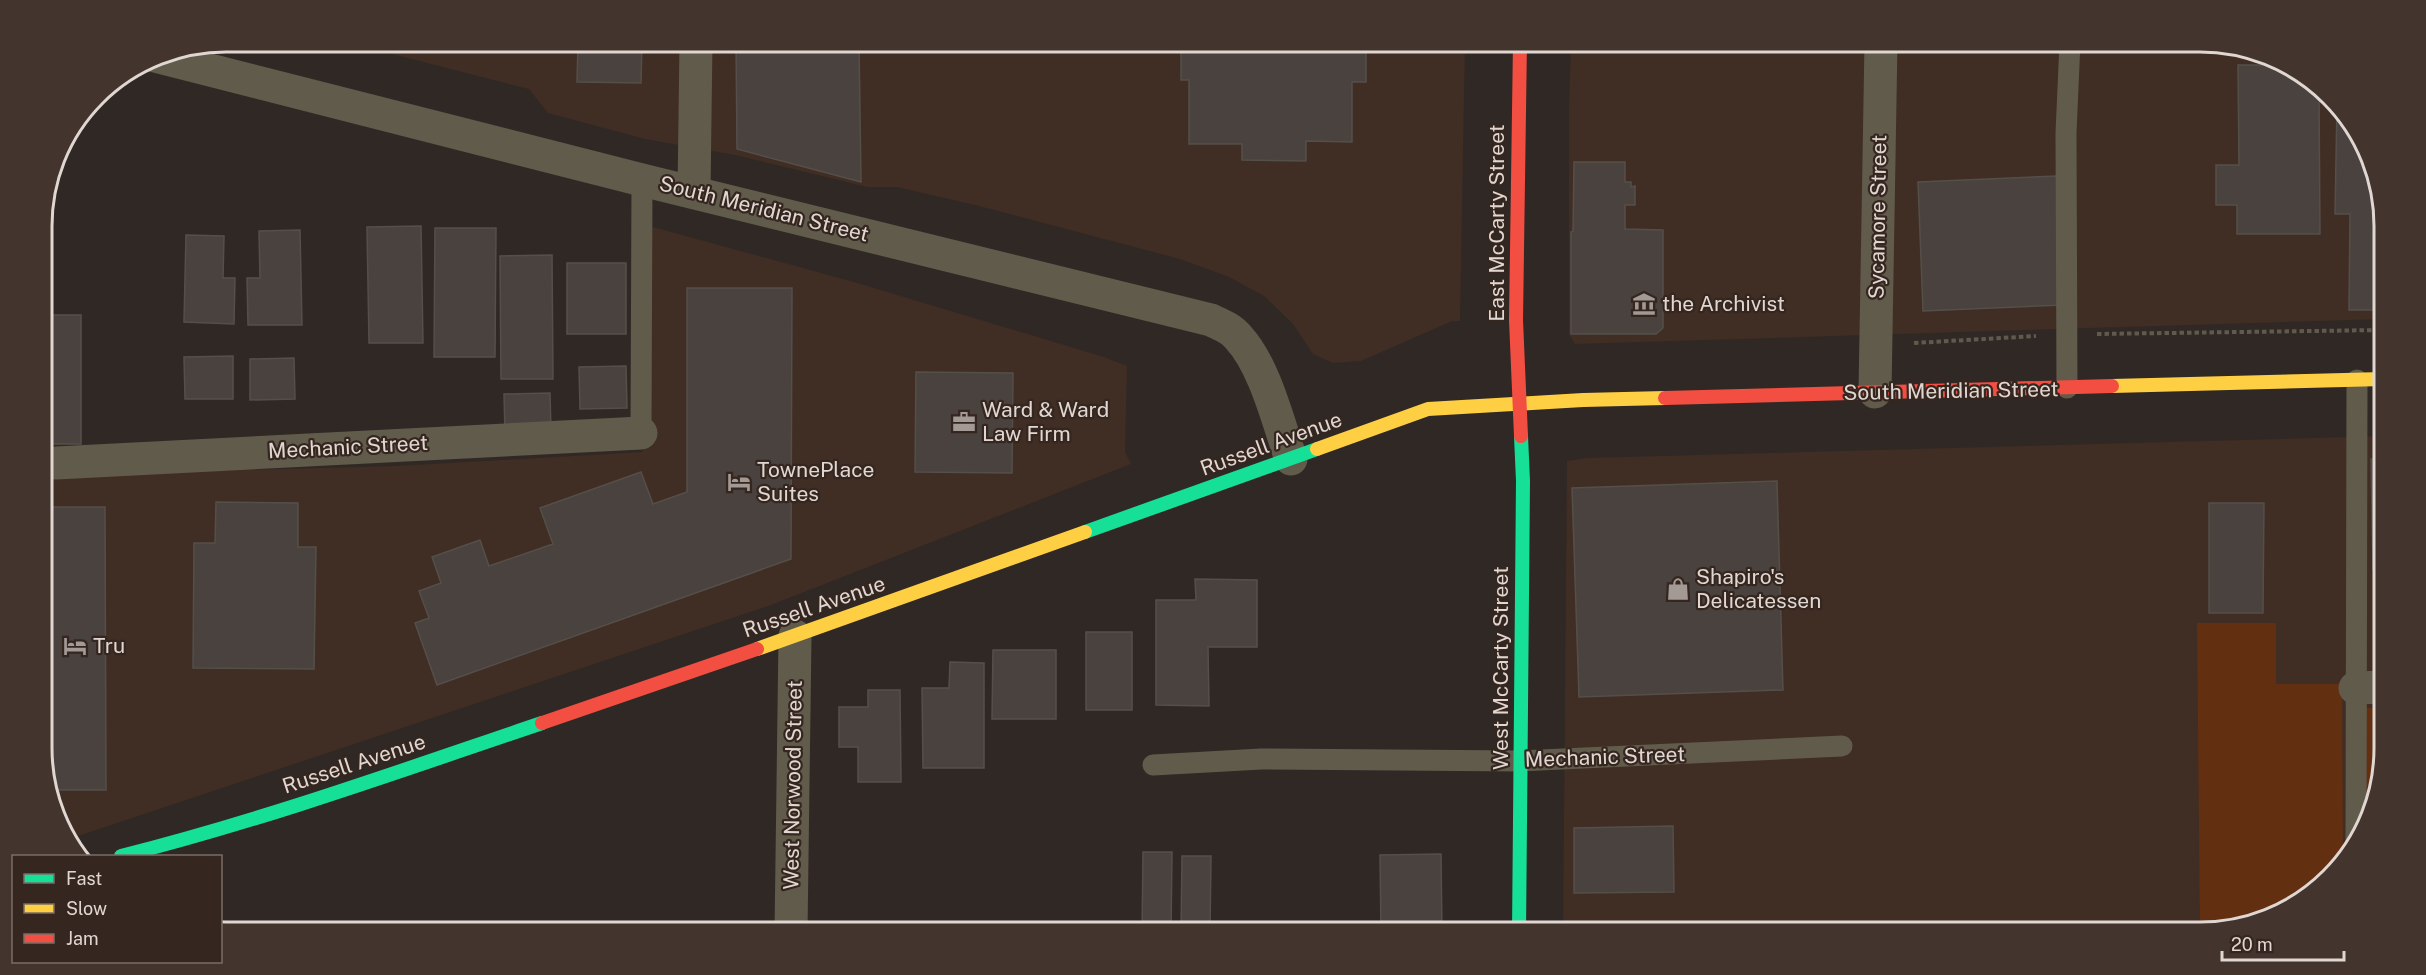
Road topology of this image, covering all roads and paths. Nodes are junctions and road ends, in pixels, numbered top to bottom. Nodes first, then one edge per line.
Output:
1 (1520, 52) edge
2 (1881, 52) edge
3 (2070, 52) edge
4 (696, 53) edge
5 (175, 61) edge
6 (642, 180) junction
7 (694, 192) junction
8 (2374, 330) edge
9 (2067, 335) junction
10 (1906, 343) dead end
11 (2357, 380) junction
12 (2374, 380) edge
13 (2067, 388) junction
14 (1875, 392) junction
15 (1519, 404) junction
16 (641, 433) joint
17 (1291, 459) junction
18 (56, 463) dead end
19 (795, 636) junction
20 (2369, 688) edge
21 (1842, 746) dead end
22 (1521, 761) junction
23 (1153, 765) dead end
24 (2358, 820) edge
25 (126, 855) edge
26 (791, 922) edge
27 (1519, 922) edge

1 - 15 main road, East McCarty Street
2 - 14 street, Sycamore Street
3 - 9 lane
4 - 7 street
5 - 6 street, South Meridian Street
6 - 7 street, South Meridian Street
6 - 16 lane
7 - 17 street, South Meridian Street
8 - 9 path
9 - 10 path
9 - 13 lane
11 - 12 main road, South Meridian Street
11 - 13 main road, South Meridian Street
11 - 20 lane
13 - 14 main road, South Meridian Street
14 - 15 main road, South Meridian Street
15 - 17 main road, Russell Avenue
15 - 22 main road, West McCarty Street
16 - 18 street, Mechanic Street
17 - 19 main road, Russell Avenue
19 - 25 main road, Russell Avenue
19 - 26 street, West Norwood Street
20 - 24 lane
21 - 22 lane, Mechanic Street
22 - 23 lane, Mechanic Street
22 - 27 main road, West McCarty Street

